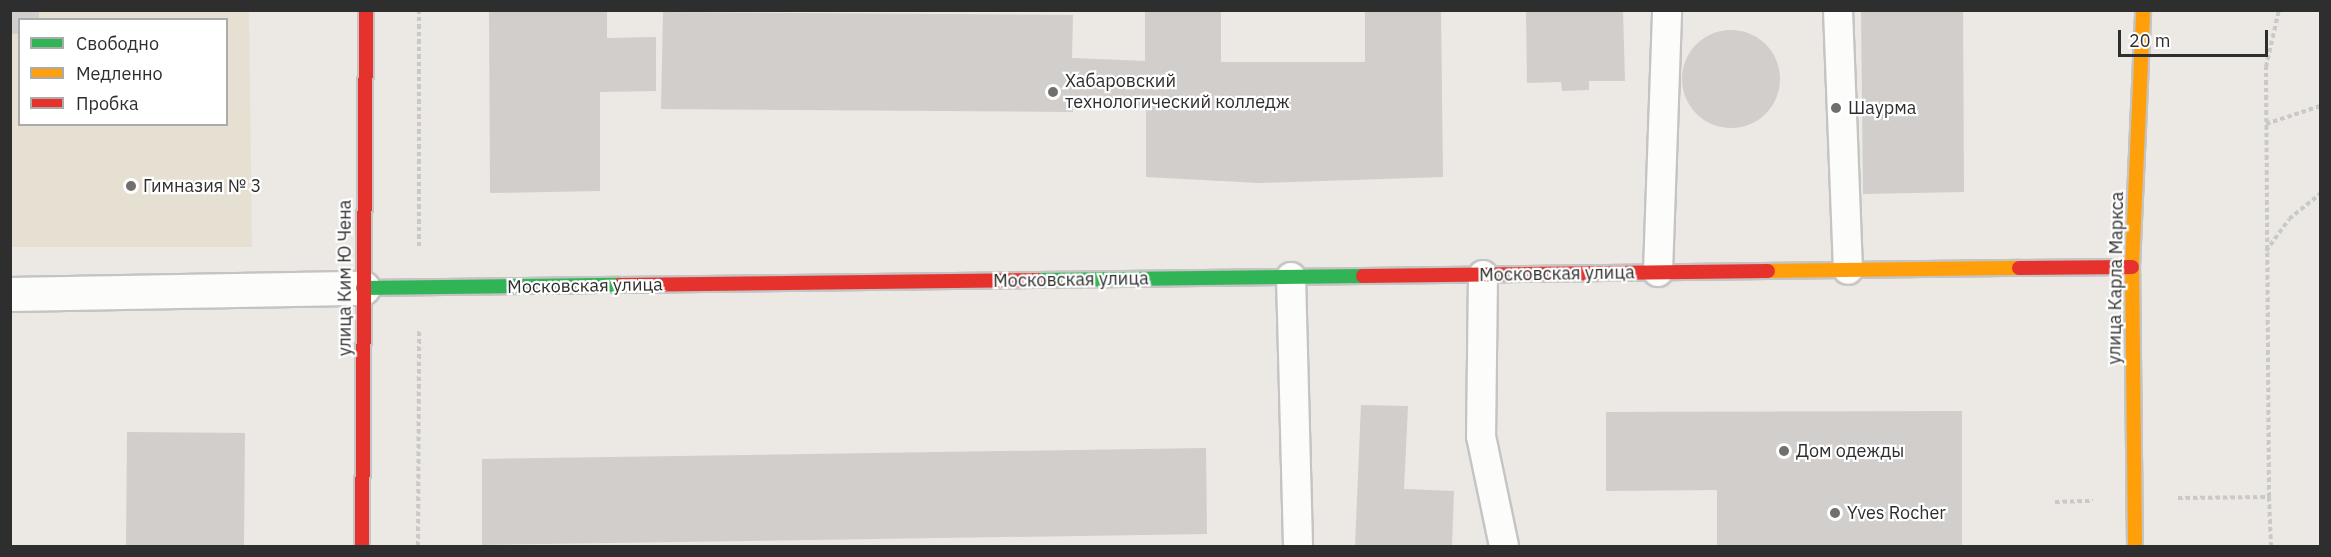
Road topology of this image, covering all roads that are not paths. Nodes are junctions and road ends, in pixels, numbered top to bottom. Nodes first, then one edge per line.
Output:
1 (366, 10) edge
2 (1667, 10) edge
3 (1838, 10) edge
4 (2142, 10) edge
5 (2132, 267) junction
6 (1848, 270) junction
7 (1658, 272) junction
8 (1483, 274) junction
9 (1291, 277) junction
10 (363, 288) junction
11 (10, 294) edge
12 (362, 546) edge
13 (1298, 546) edge
14 (1504, 546) edge
15 (2135, 546) edge

1 - 10 street, улица Ким Ю Чена
2 - 7 lane
3 - 6 lane
4 - 5 street, улица Карла Маркса
5 - 6 street, Московская улица
5 - 15 street, улица Карла Маркса
6 - 7 street, Московская улица
7 - 8 street, Московская улица
8 - 9 street, Московская улица
8 - 14 lane
9 - 10 street, Московская улица
9 - 13 lane
10 - 11 street, Московская улица
10 - 12 street, улица Ким Ю Чена

